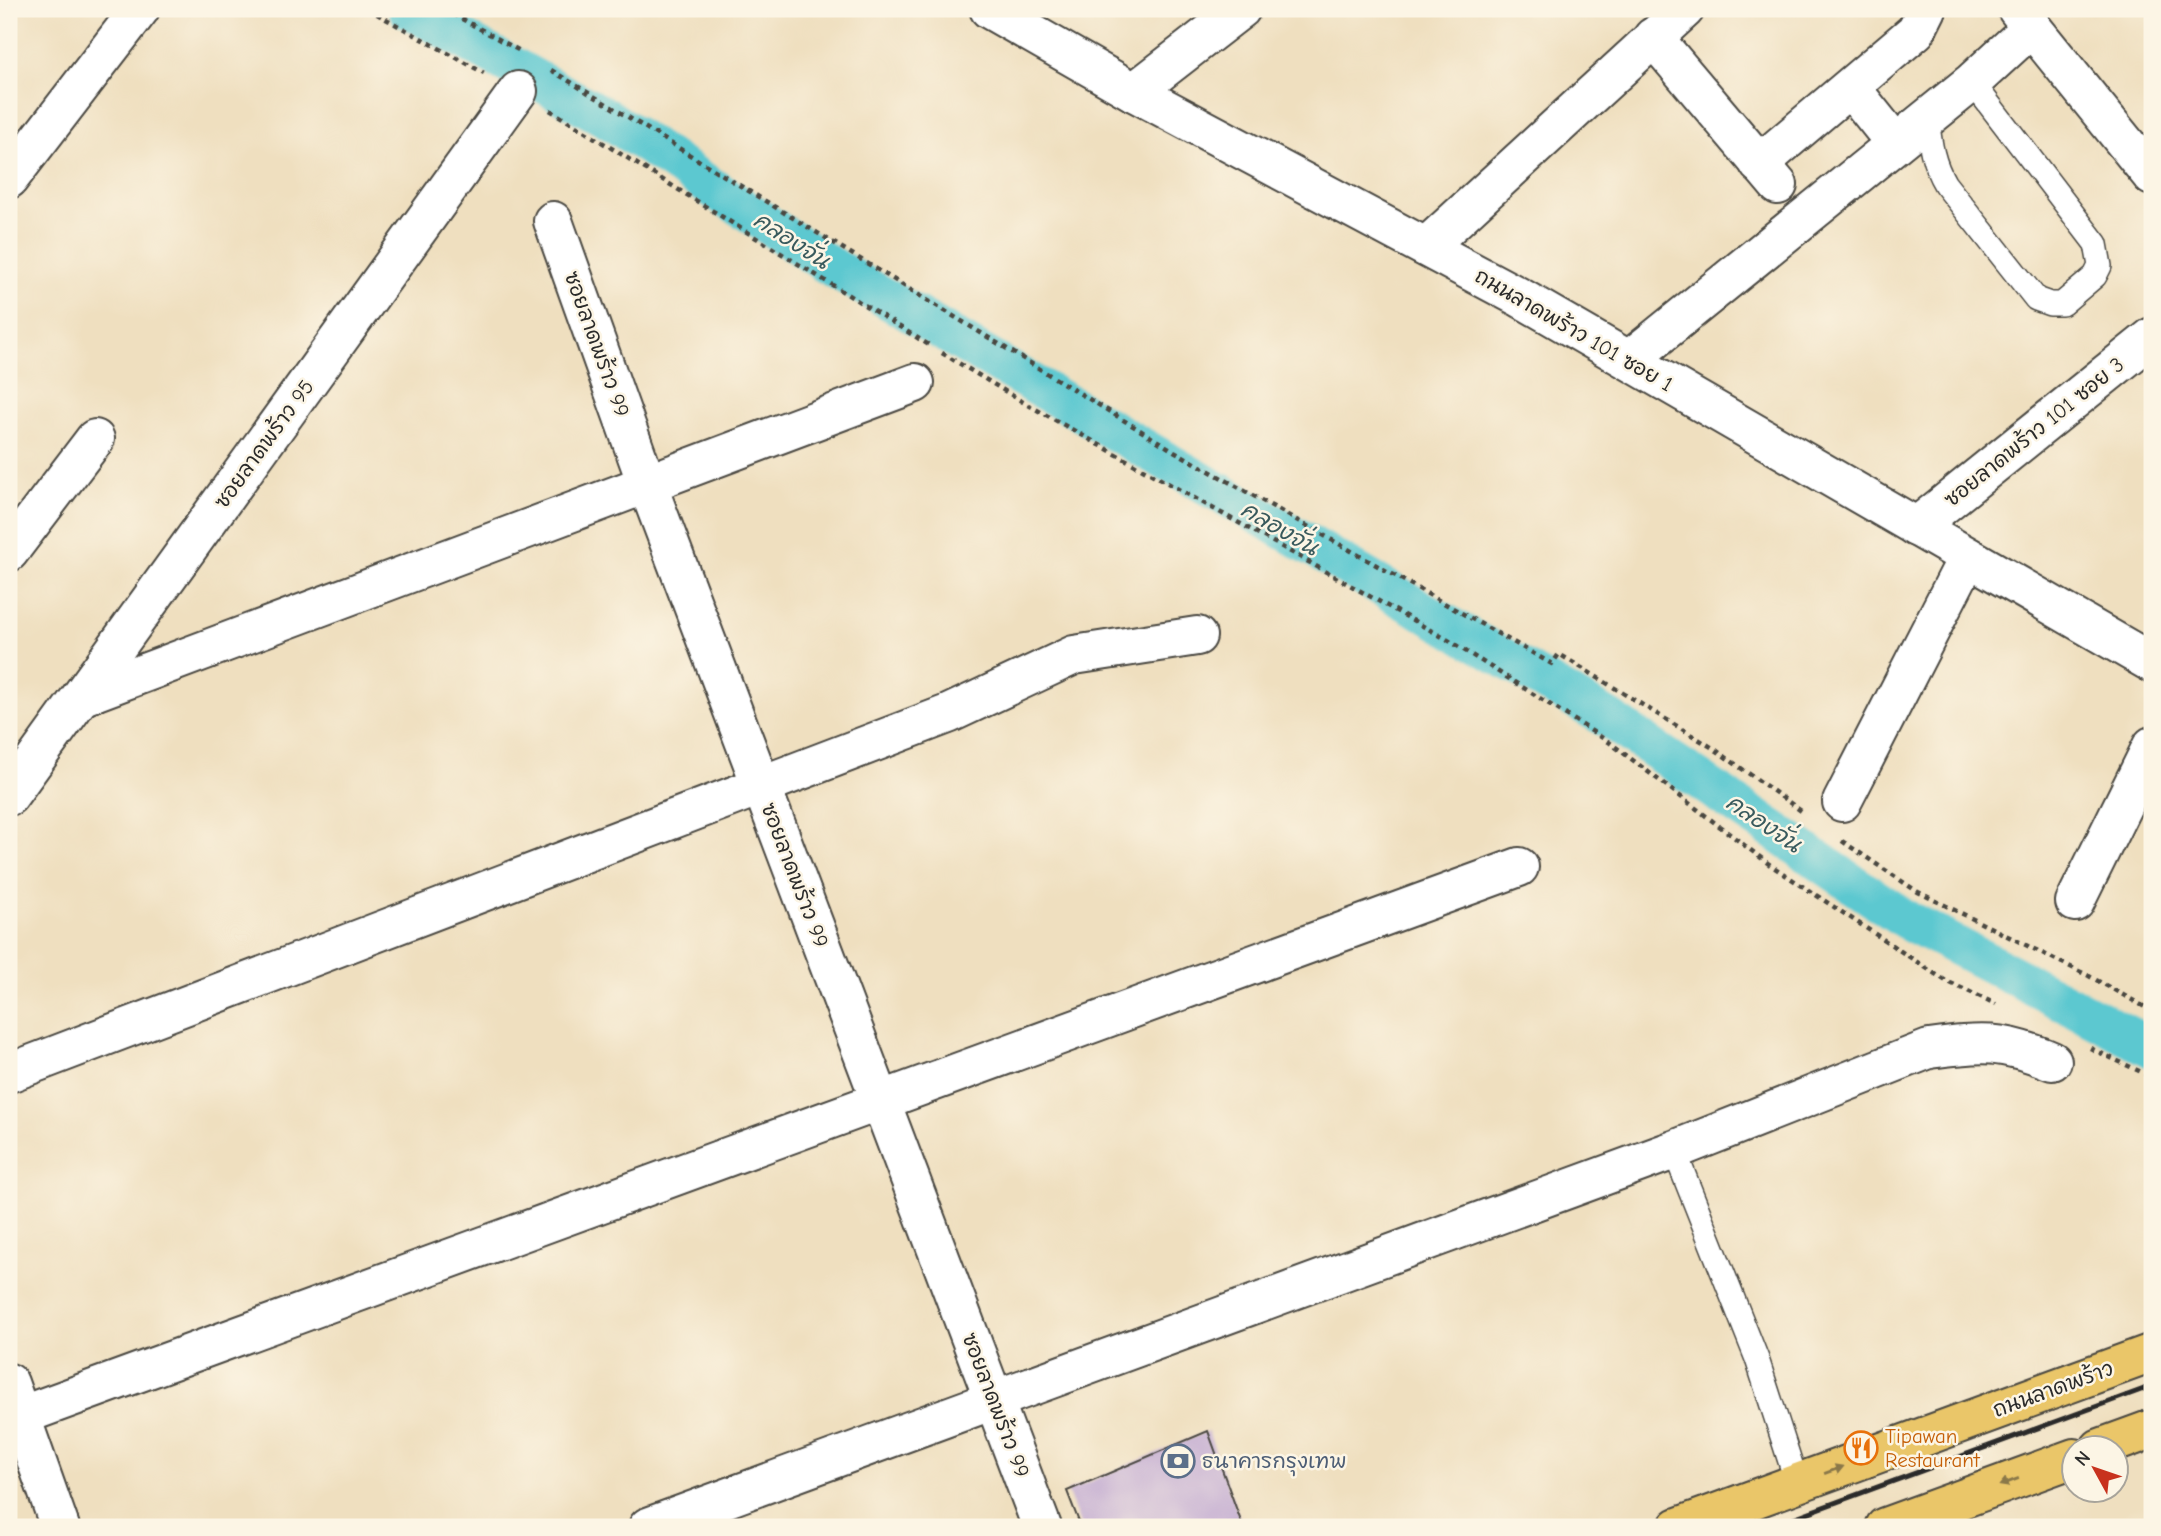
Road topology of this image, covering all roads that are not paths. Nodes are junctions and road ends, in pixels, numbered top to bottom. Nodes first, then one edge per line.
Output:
1 (140, 9) edge
2 (989, 9) edge
3 (1241, 9) edge
4 (1685, 9) edge
5 (1927, 9) edge
6 (2025, 18) edge
7 (1653, 37) junction
8 (1972, 82) junction
9 (1851, 88) junction
10 (518, 91) road end
11 (1134, 92) junction
12 (1927, 118) junction
13 (1895, 143) junction
14 (2152, 176) edge
15 (9, 179) edge
16 (553, 221) dead end
17 (1426, 247) junction
18 (2152, 337) edge
19 (1629, 360) junction
20 (915, 383) dead end
21 (95, 439) dead end
22 (647, 484) junction
23 (1916, 527) junction
24 (9, 552) edge
25 (1968, 557) junction
26 (1197, 636) dead end
27 (2152, 663) edge
28 (83, 696) junction
29 (2152, 746) edge
30 (761, 786) junction
31 (9, 796) edge
32 (1842, 802) dead end
33 (1519, 867) dead end
34 (2075, 902) dead end
35 (2066, 1052) road end
36 (9, 1073) edge
37 (880, 1101) junction
38 (1674, 1150) junction
39 (2152, 1353) edge
40 (993, 1400) junction
41 (12, 1406) edge
42 (2152, 1429) edge
43 (2130, 1437) edge
44 (2060, 1463) edge
45 (1797, 1483) junction
46 (1897, 1525) edge
47 (60, 1527) edge
48 (648, 1527) edge
49 (1042, 1527) edge
50 (1678, 1527) edge

1 - 15 street
2 - 11 street, ถนนลาดพร้าว 101 ซอย 1
3 - 11 street
4 - 7 street
5 - 9 street
6 - 8 street
6 - 14 street
7 - 9 street
7 - 17 street
8 - 12 street
8 - 12 lane
9 - 13 street
10 - 28 street, ซอยลาดพร้าว 95
11 - 17 street, ถนนลาดพร้าว 101 ซอย 1
12 - 13 street
13 - 19 street
16 - 22 street, ซอยลาดพร้าว 99
17 - 19 street, ถนนลาดพร้าว 101 ซอย 1
18 - 23 street, ซอยลาดพร้าว 101 ซอย 3
19 - 23 street, ถนนลาดพร้าว 101 ซอย 1
20 - 22 street
21 - 24 street
22 - 28 street
22 - 30 street, ซอยลาดพร้าว 99
23 - 25 street, ถนนลาดพร้าว 101 ซอย 1
25 - 27 street, ถนนลาดพร้าว 101 ซอย 1
25 - 32 street
26 - 30 street
28 - 31 street, ซอยลาดพร้าว 95
29 - 34 street
30 - 36 street
30 - 37 street, ซอยลาดพร้าว 99
33 - 37 street
35 - 38 street
37 - 40 street, ซอยลาดพร้าว 99
37 - 41 street
38 - 40 street
38 - 45 lane
45 -> 39 main road, ถนนลาดพร้าว
40 - 48 street
40 - 49 street, ซอยลาดพร้าว 99
41 - 47 street
42 - 43 main road
44 -> 46 main road
45 - 50 main road, ถนนลาดพร้าว

